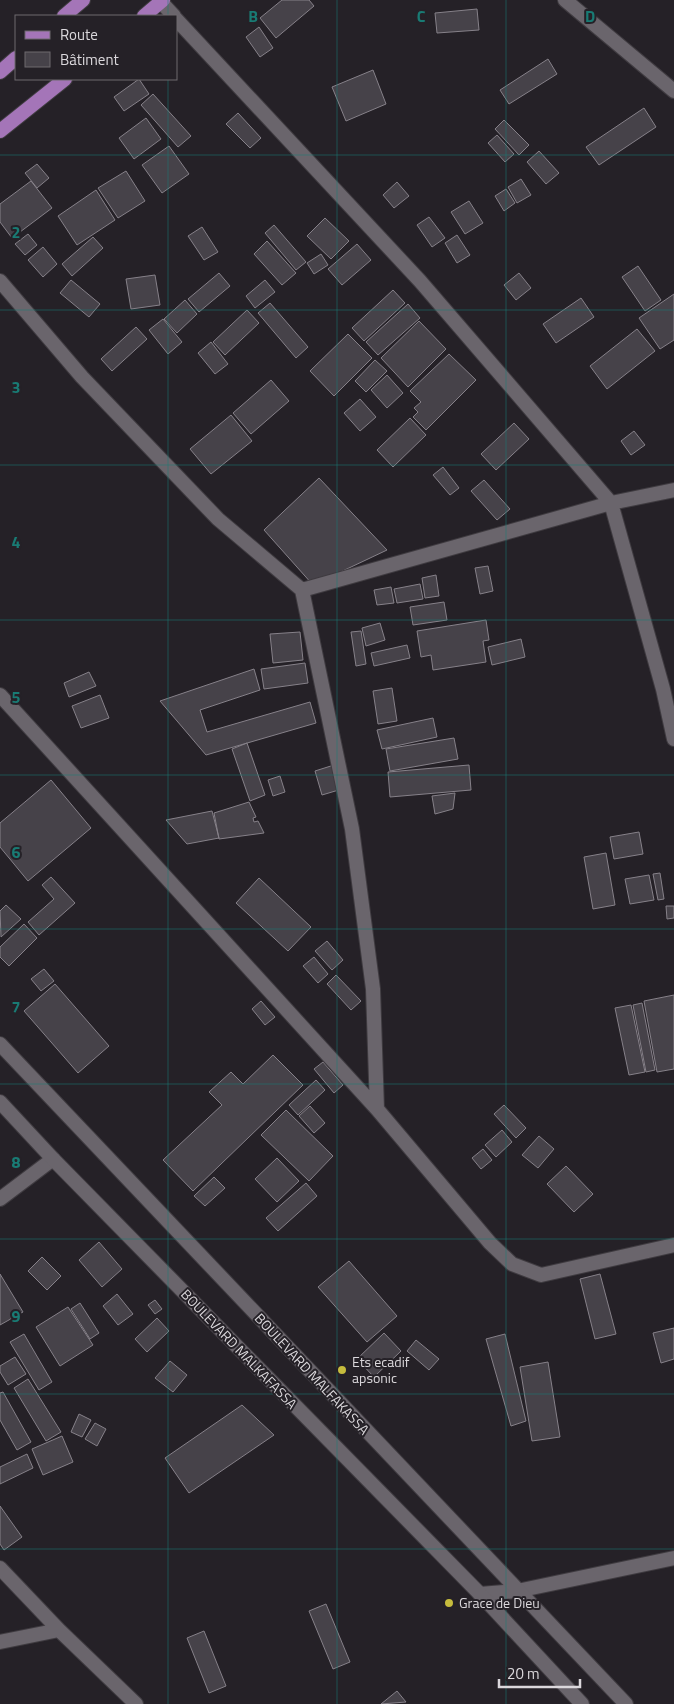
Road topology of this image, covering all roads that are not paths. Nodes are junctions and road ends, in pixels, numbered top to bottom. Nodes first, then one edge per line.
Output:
1 (83, 0) edge
2 (565, 0) edge
3 (162, 1) edge
4 (65, 15) edge
5 (145, 15) edge
6 (173, 15) edge
7 (178, 20) edge
8 (15, 59) edge
9 (0, 72) edge
10 (64, 80) edge
11 (674, 91) edge
12 (0, 131) edge
13 (0, 281) edge
14 (674, 490) edge
15 (610, 503) junction
16 (302, 590) junction
17 (0, 695) edge
18 (674, 739) edge
19 (0, 1044) edge
20 (0, 1102) edge
21 (377, 1109) junction
22 (53, 1159) junction
23 (0, 1199) edge
24 (674, 1245) edge
25 (674, 1558) edge
26 (0, 1568) edge
27 (517, 1591) junction
28 (480, 1594) junction
29 (59, 1630) junction
30 (0, 1642) edge
31 (136, 1704) edge
32 (582, 1704) edge
33 (626, 1704) edge

1 - 4 main road
2 - 11 street
3 - 5 main road
3 - 6 street
7 - 15 street
8 - 9 main road
10 - 12 main road
13 - 16 street
14 - 15 street
15 - 16 street
15 - 18 street
16 - 21 street
17 - 21 street
19 - 27 street, BOULEVARD MALFAKASSA
20 - 22 street, BOULEVARD MALKAFASSA
21 - 24 street
22 - 23 street
22 - 28 street, BOULEVARD MALKAFASSA
25 - 27 street
26 - 29 street
27 - 28 street
27 - 33 street, BOULEVARD MALFAKASSA
28 - 32 street
29 - 30 street
29 - 31 street

